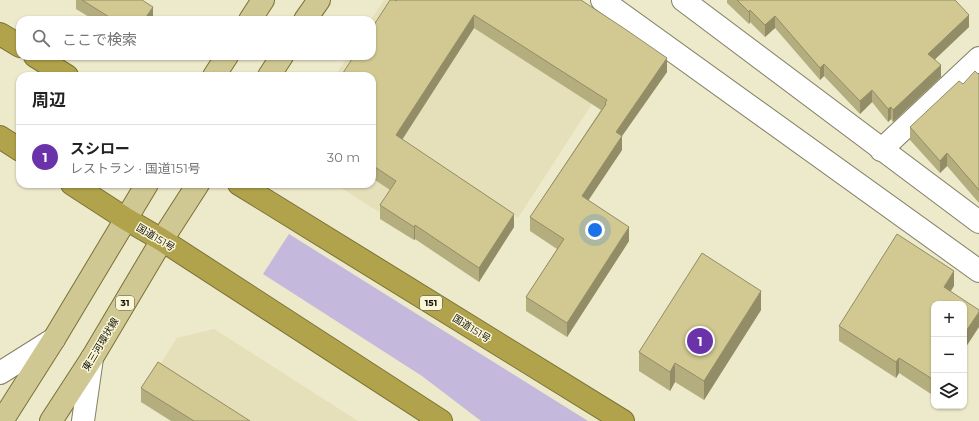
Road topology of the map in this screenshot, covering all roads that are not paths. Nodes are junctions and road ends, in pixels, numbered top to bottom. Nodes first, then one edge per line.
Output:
1 (263, 0) edge
2 (318, 0) edge
3 (602, 0) edge
4 (695, 3) edge
5 (253, 16) edge
6 (308, 16) edge
7 (0, 34) edge
8 (16, 44) edge
9 (979, 58) edge
10 (41, 60) edge
11 (224, 60) edge
12 (279, 60) edge
13 (61, 72) edge
14 (217, 72) edge
15 (272, 72) edge
16 (0, 136) edge
17 (16, 147) edge
18 (881, 150) junction
19 (78, 188) edge
20 (145, 188) edge
21 (195, 188) edge
22 (245, 188) edge
23 (126, 219) junction
24 (979, 222) edge
25 (162, 240) junction
26 (979, 271) edge
27 (54, 339) junction
28 (92, 358) junction
29 (0, 373) edge
30 (2, 421) edge
31 (51, 421) edge
32 (83, 421) edge
33 (441, 421) edge
34 (623, 421) edge

1 - 5 main road
2 - 6 main road
3 - 26 street
4 - 18 street
7 - 8 highway
9 - 18 street
10 - 13 highway
11 - 14 main road
12 - 15 main road
16 - 17 highway
18 - 24 street
19 - 23 highway, 国道151号
20 - 23 main road
21 - 25 main road, 東三河環状線 / 31
22 - 34 highway, 国道151号 / 151
23 - 25 highway, 国道151号
23 - 27 main road
25 - 28 main road, 東三河環状線 / 31
25 - 33 highway, 国道151号
27 - 29 street
27 - 30 main road
28 - 31 main road, 東三河環状線 / 31
28 - 32 street

